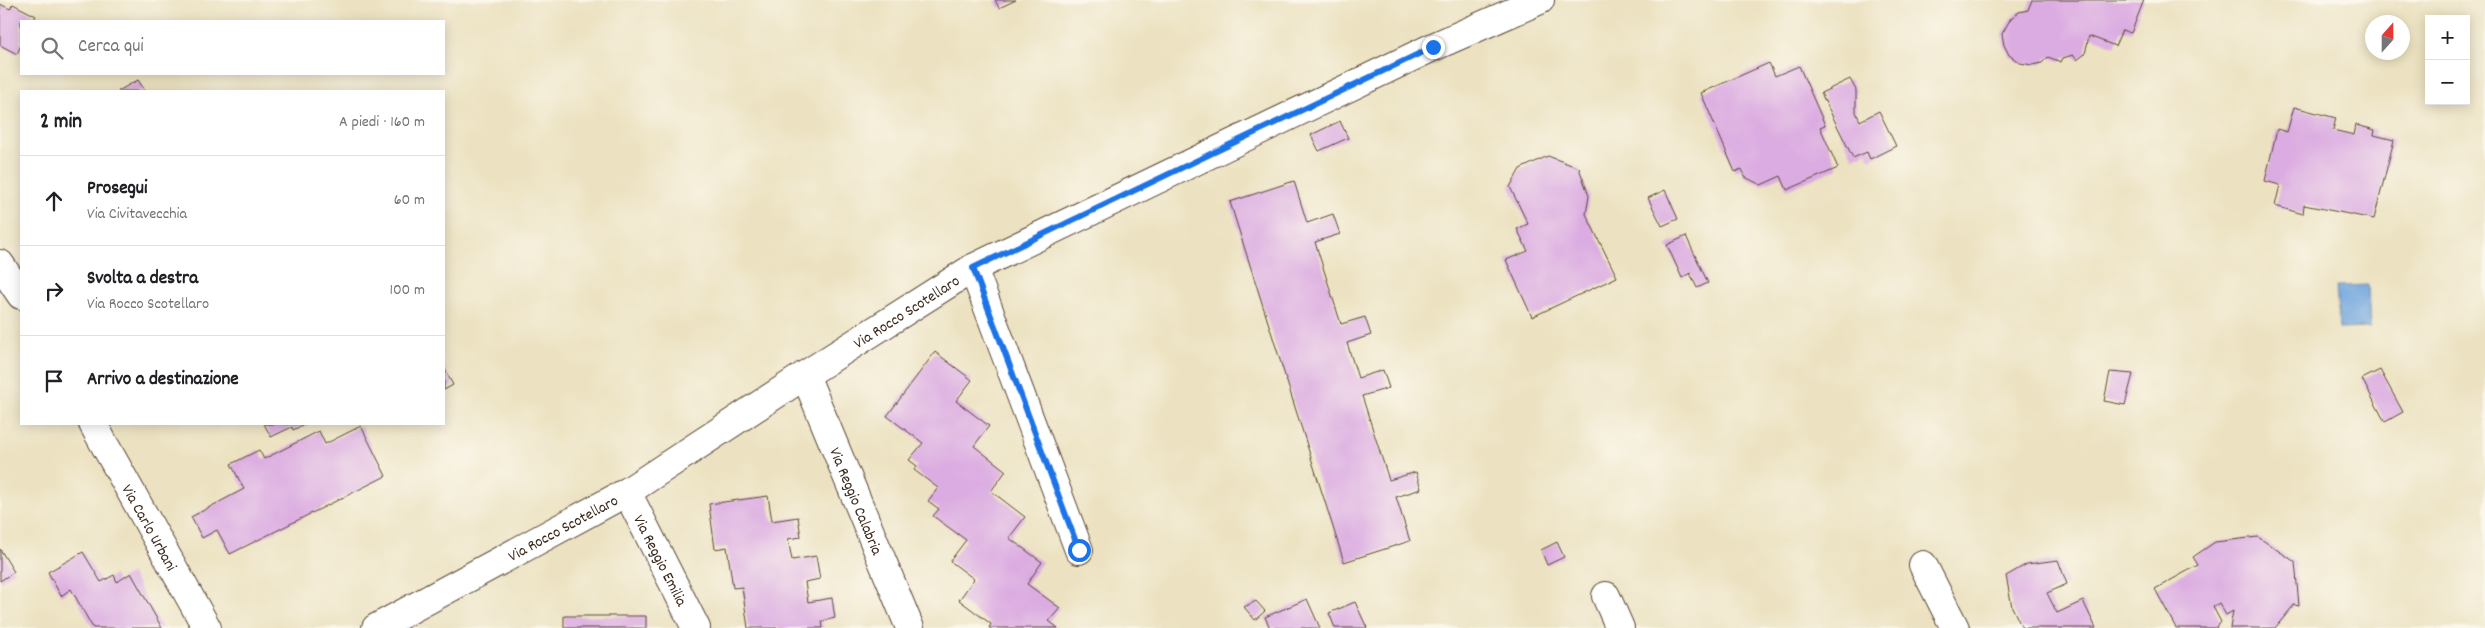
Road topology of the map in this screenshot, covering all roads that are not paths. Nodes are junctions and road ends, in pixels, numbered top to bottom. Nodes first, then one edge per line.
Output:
1 (1540, 0) edge
2 (0, 264) edge
3 (973, 268) junction
4 (20, 294) edge
5 (805, 374) junction
6 (94, 425) edge
7 (627, 492) junction
8 (1079, 550) dead end
9 (1923, 565) dead end
10 (1606, 596) dead end
11 (208, 628) edge
12 (376, 628) edge
13 (696, 628) edge
14 (910, 628) edge
15 (1620, 628) edge
16 (1955, 628) edge

1 - 3 street, Via Rocco Scotellaro
2 - 4 street
3 - 5 street, Via Rocco Scotellaro
3 - 8 street
5 - 7 street, Via Rocco Scotellaro
5 - 14 street, Via Reggio Calabria
6 - 11 street, Via Carlo Urbani
7 - 12 street, Via Rocco Scotellaro
7 - 13 street, Via Reggio Emilia
9 - 16 street
10 - 15 street

